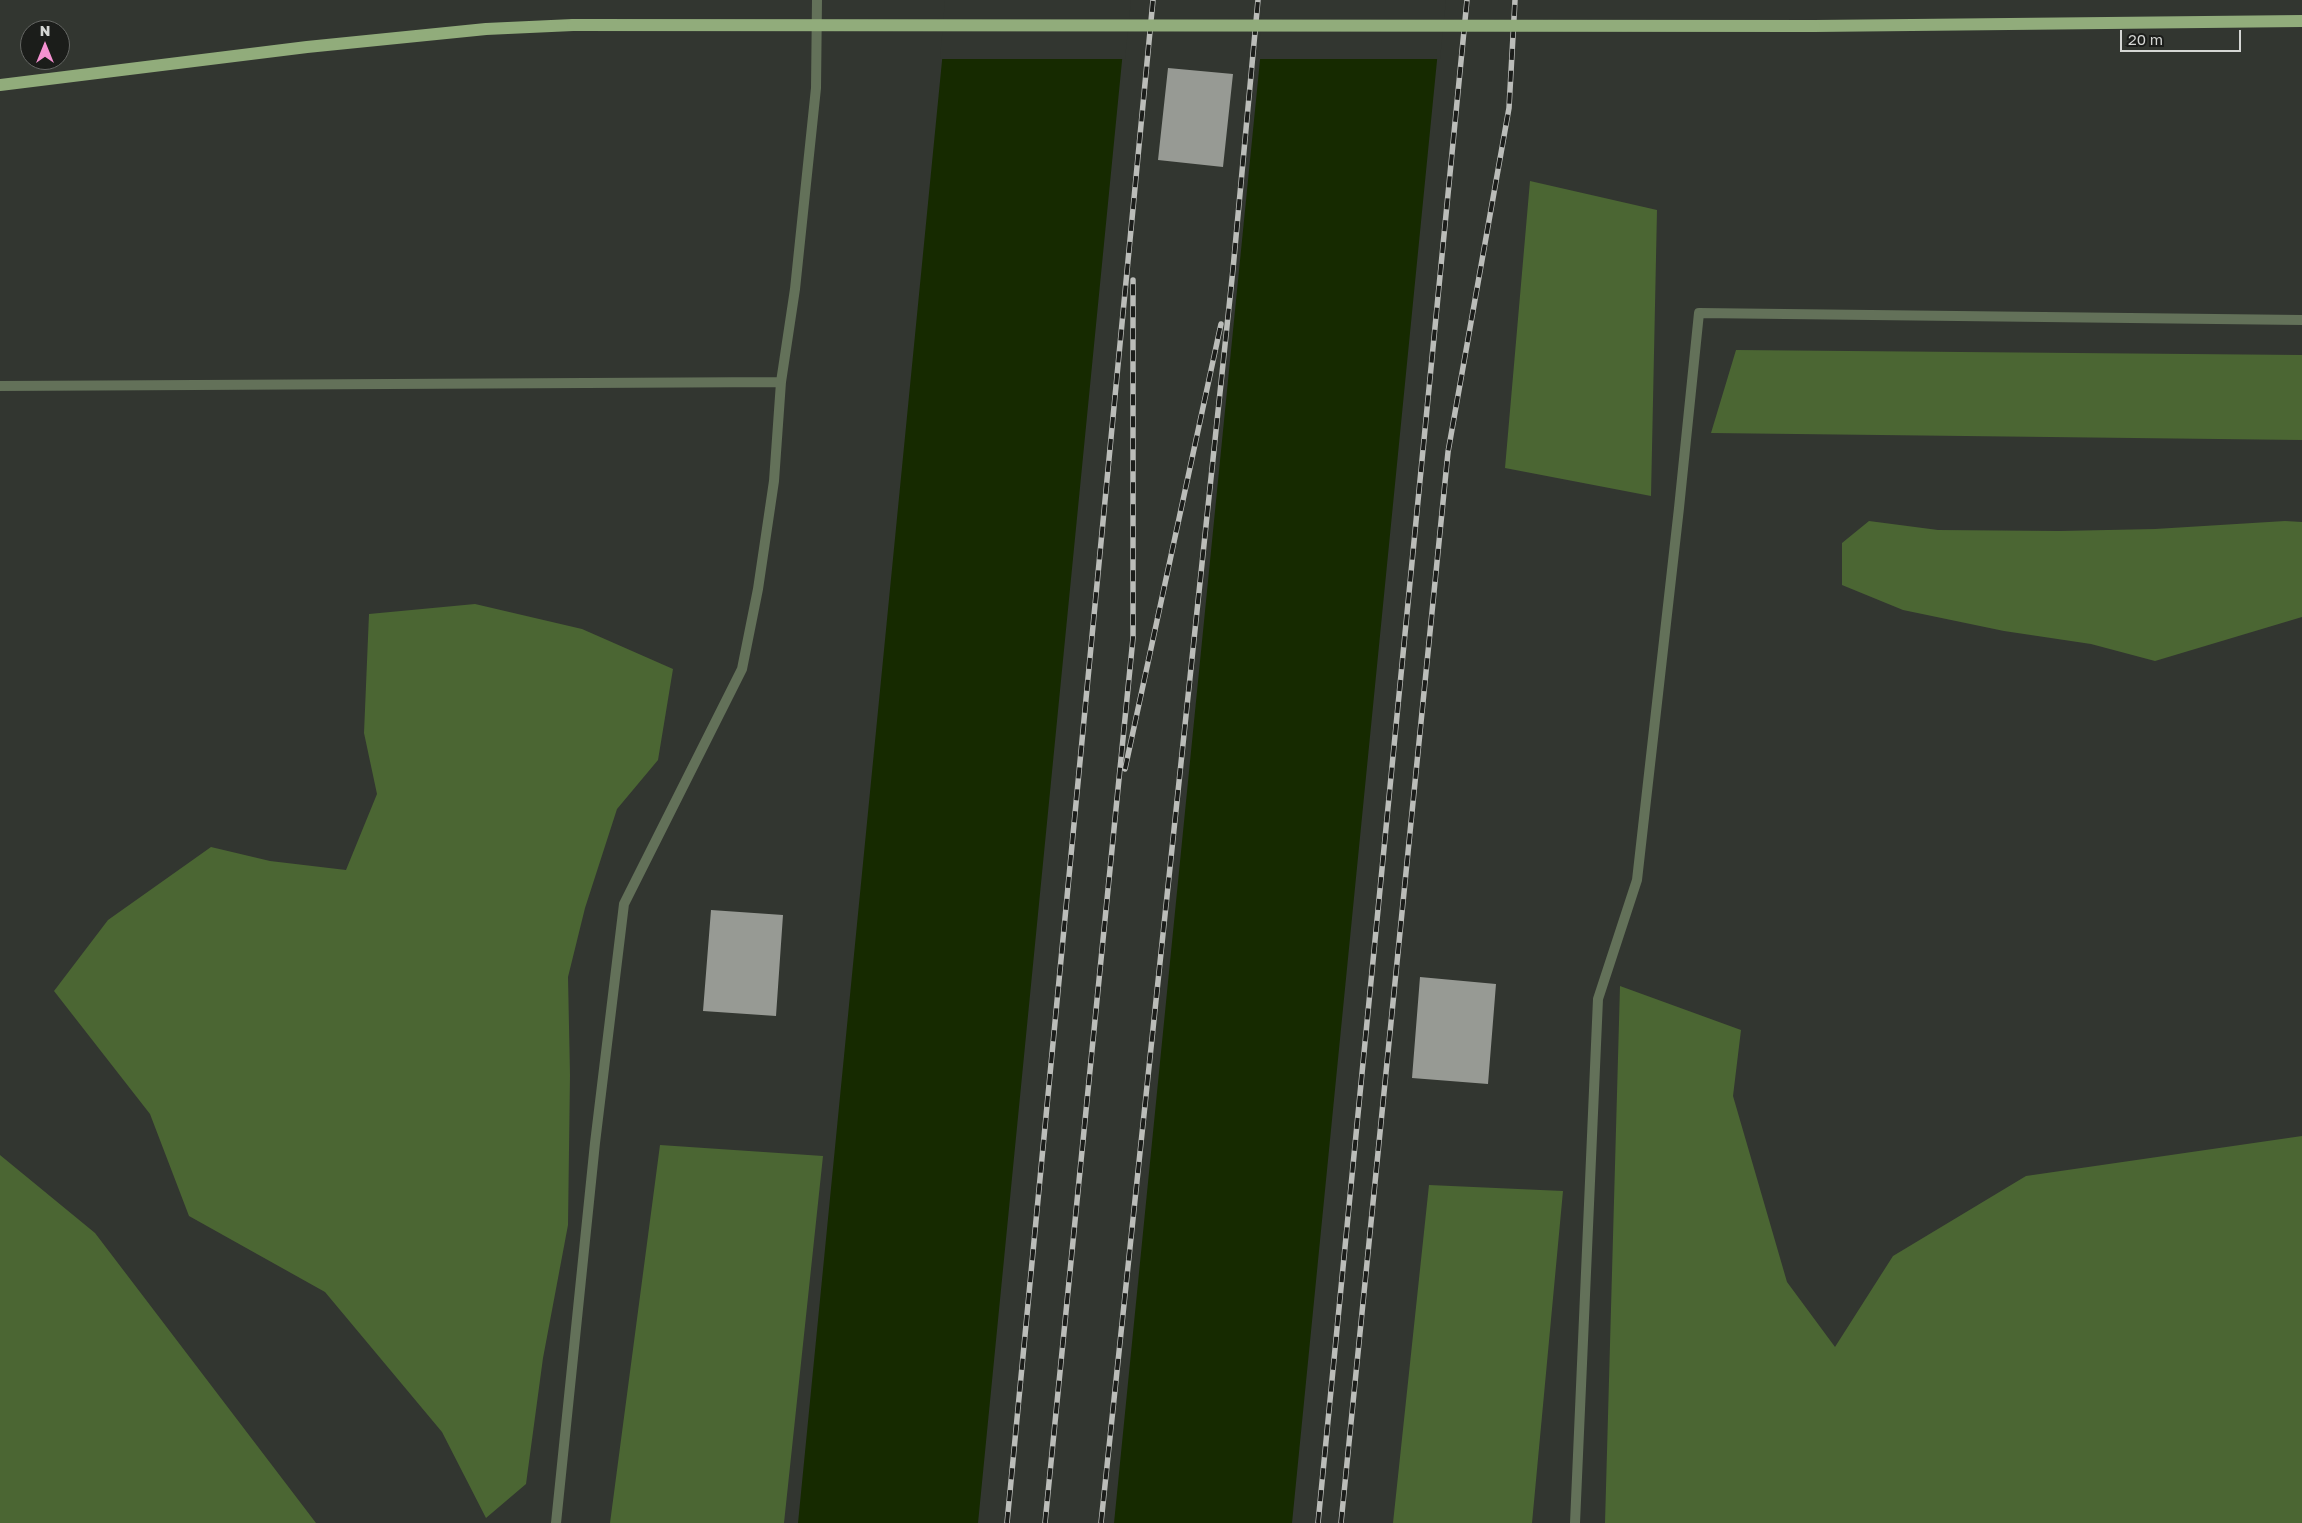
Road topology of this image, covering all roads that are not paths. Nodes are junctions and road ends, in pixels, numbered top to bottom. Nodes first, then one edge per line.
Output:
1 (817, 0) edge
2 (2302, 22) edge
3 (0, 85) edge
4 (2302, 320) edge
5 (781, 382) junction
6 (0, 386) edge
7 (557, 1511) junction
8 (551, 1523) edge
9 (556, 1523) edge
10 (1575, 1523) edge

1 - 5 lane
2 - 3 main road, bridge
4 - 10 lane
5 - 6 lane
5 - 7 lane
7 - 8 lane
7 - 9 lane

